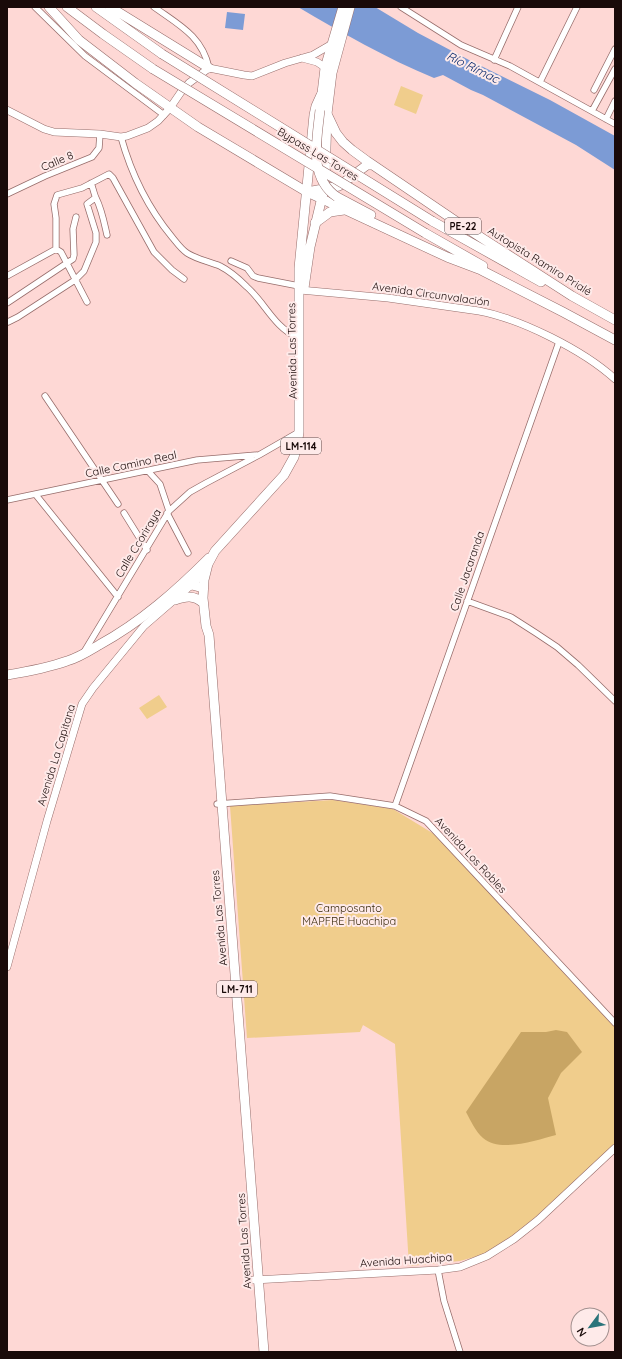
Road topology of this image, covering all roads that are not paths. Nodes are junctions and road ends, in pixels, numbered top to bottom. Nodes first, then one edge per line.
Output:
1 (34, 7) edge
2 (49, 7) edge
3 (67, 7) edge
4 (96, 7) edge
5 (110, 7) edge
6 (154, 7) edge
7 (343, 7) edge
8 (350, 7) edge
9 (401, 7) edge
10 (518, 7) edge
11 (577, 7) edge
12 (335, 42) junction
13 (615, 49) edge
14 (302, 58) junction
15 (494, 60) junction
16 (209, 68) junction
17 (615, 69) edge
18 (328, 70) junction
19 (540, 82) junction
20 (594, 90) dead end
21 (322, 94) junction
22 (615, 101) edge
23 (7, 110) edge
24 (167, 111) junction
25 (592, 111) junction
26 (324, 112) junction
27 (606, 118) junction
28 (615, 124) edge
29 (100, 134) junction
30 (121, 137) junction
31 (372, 165) junction
32 (91, 183) junction
33 (324, 188) junction
34 (307, 192) junction
35 (7, 194) edge
36 (95, 198) junction
37 (321, 199) junction
38 (345, 210) junction
39 (76, 217) dead end
40 (315, 223) junction
41 (107, 235) dead end
42 (56, 249) junction
43 (231, 261) dead end
44 (67, 264) junction
45 (484, 271) junction
46 (7, 276) edge
47 (184, 279) dead end
48 (75, 280) junction
49 (300, 289) junction
50 (572, 296) junction
51 (7, 302) edge
52 (87, 302) dead end
53 (563, 312) junction
54 (615, 320) edge
55 (7, 321) edge
56 (298, 338) junction
57 (615, 340) edge
58 (559, 342) junction
59 (615, 379) edge
60 (45, 396) dead end
61 (299, 432) junction
62 (260, 455) junction
63 (148, 471) junction
64 (102, 480) junction
65 (36, 495) junction
66 (7, 500) edge
67 (118, 504) dead end
68 (168, 512) junction
69 (124, 514) dead end
70 (147, 550) junction
71 (215, 551) junction
72 (188, 553) dead end
73 (206, 569) junction
74 (192, 585) junction
75 (181, 586) junction
76 (203, 588) junction
77 (118, 596) junction
78 (175, 600) junction
79 (467, 601) junction
80 (203, 603) junction
81 (83, 654) junction
82 (7, 675) edge
83 (615, 701) edge
84 (219, 804) junction
85 (395, 806) junction
86 (7, 966) edge
87 (615, 1023) edge
88 (615, 1148) edge
89 (438, 1270) junction
90 (256, 1280) junction
91 (258, 1352) edge
92 (264, 1352) edge
93 (460, 1352) edge

1 - 24 street
2 - 24 main road
3 - 53 main road, Bypass Las Torres, bridge
4 - 50 main road, Bypass Las Torres, bridge
5 - 16 main road
6 - 16 street
7 - 12 main road, Avenida Las Torres / PE-22
8 - 12 main road, Avenida Las Torres / PE-22
9 - 15 street
10 - 15 street
11 - 19 street
12 - 14 street
12 - 18 main road, Avenida Las Torres / PE-22
13 - 20 street
14 - 16 street
14 - 18 street
15 - 19 street
16 - 24 street
17 - 25 street
18 - 21 main road, Avenida Las Torres / PE-22
18 - 26 main road, Avenida Las Torres / PE-22
19 - 25 street
21 - 26 main road, PE-22
21 - 34 main road, Avenida Las Torres / LM-114
22 - 27 street
23 - 29 street
24 - 30 street
24 - 34 main road
25 - 27 street
26 - 31 main road, Autopista Ramiro Prialé / PE-22
26 - 33 main road, Avenida Las Torres / LM-114
26 - 45 main road, PE-22, bridge
27 - 28 street
29 - 30 street
29 - 35 street, Calle 8
30 - 56 street
31 - 33 main road
31 - 50 main road, Autopista Ramiro Prialé / PE-22
32 - 36 street
32 - 42 street
32 - 47 street
33 - 34 main road
33 - 37 main road, Avenida Las Torres / LM-114
34 - 37 main road
34 - 49 main road, Avenida Las Torres / LM-114
36 - 41 street
36 - 48 street
37 - 38 main road
37 - 40 main road, Avenida Las Torres / LM-114
38 - 40 main road
38 - 45 main road
39 - 44 street
40 - 49 main road, Avenida Las Torres / LM-114
42 - 44 street
42 - 46 street
43 - 49 street
44 - 48 street
44 - 51 street
45 - 53 main road, PE-22
48 - 52 street
48 - 55 street
49 - 56 main road, Avenida Las Torres / LM-114
49 - 58 street, Avenida Circunvalación
49 - 73 main road, Avenida Las Torres / LM-114
50 - 54 main road, Autopista Ramiro Prialé / PE-22
53 - 57 main road, PE-22
56 - 61 main road, Avenida Las Torres / LM-114
58 - 59 street, Avenida Circunvalación
58 - 79 street, Calle Jacaranda
60 - 64 street
61 - 62 street, Calle Ccoriraya
61 - 71 main road, Avenida Las Torres / LM-114
62 - 63 street, Calle Camino Real
62 - 68 street, Calle Ccoriraya
63 - 64 street, Calle Camino Real
63 - 68 street
64 - 65 street, Calle Camino Real
64 - 67 street
65 - 66 street, Calle Camino Real
65 - 77 street
68 - 70 street, Calle Ccoriraya
68 - 72 street
69 - 70 street
70 - 77 street, Calle Ccoriraya
71 - 73 main road, Avenida Las Torres / LM-114
71 - 75 main road, LM-114
73 - 74 street, Avenida La Capitana
73 - 76 main road, Avenida Las Torres / LM-711
74 - 75 main road
74 - 76 main road
74 - 78 street, Avenida La Capitana
75 - 81 main road, LM-114
76 - 80 main road, Avenida Las Torres / LM-711
77 - 81 street, Calle Ccoriraya
78 - 80 main road
78 - 86 street, Avenida La Capitana
79 - 83 street
79 - 85 street, Calle Jacaranda
80 - 84 main road, Avenida Las Torres / LM-711
81 - 82 main road, LM-114
84 - 85 street, Avenida Los Robles
84 - 90 main road, Avenida Las Torres / LM-711
85 - 87 street, Avenida Los Robles
88 - 89 street, Avenida Huachipa
89 - 90 street, Avenida Huachipa
89 - 93 street
90 - 91 main road, Avenida Las Torres / LM-711
90 - 92 main road, Avenida Las Torres / LM-711

